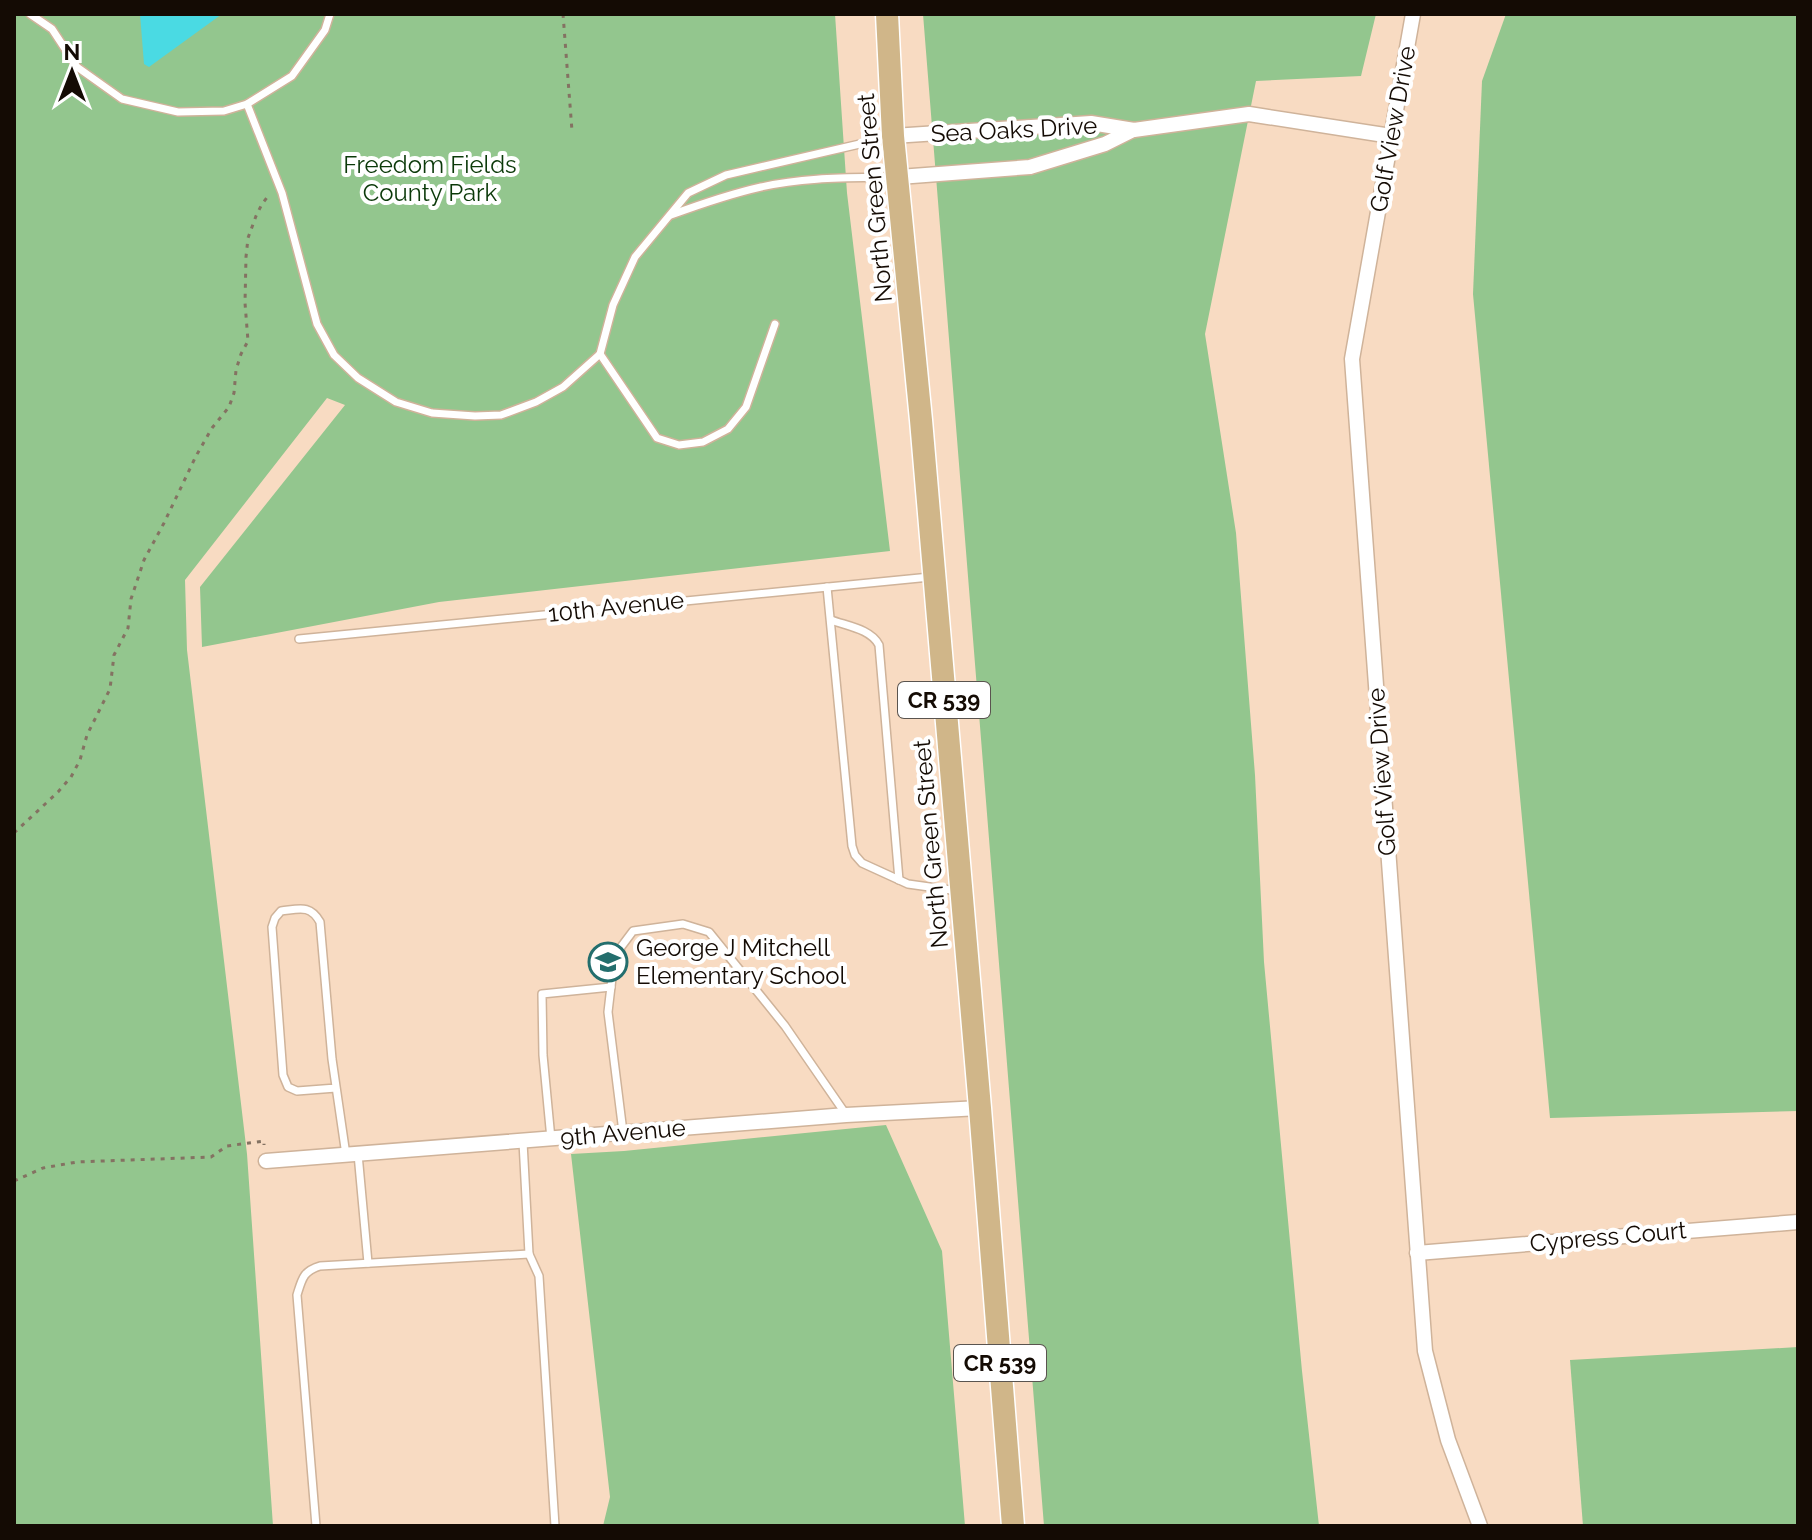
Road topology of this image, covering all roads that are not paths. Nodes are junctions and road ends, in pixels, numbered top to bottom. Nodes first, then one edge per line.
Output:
1 (30, 14) edge
2 (330, 14) edge
3 (887, 14) edge
4 (1413, 14) edge
5 (247, 104) junction
6 (1134, 130) junction
7 (893, 136) junction
8 (1391, 136) junction
9 (899, 177) junction
10 (669, 216) junction
11 (775, 324) dead end
12 (600, 354) junction
13 (933, 576) junction
14 (827, 587) junction
15 (831, 620) junction
16 (299, 639) dead end
17 (899, 880) junction
18 (961, 892) junction
19 (611, 987) junction
20 (336, 1088) junction
21 (980, 1108) junction
22 (846, 1115) junction
23 (623, 1133) junction
24 (551, 1139) junction
25 (523, 1142) junction
26 (352, 1155) junction
27 (266, 1161) road end
28 (1798, 1222) edge
29 (1417, 1253) junction
30 (529, 1254) junction
31 (368, 1263) junction
32 (316, 1526) edge
33 (555, 1526) edge
34 (1013, 1526) edge
35 (1480, 1526) edge

1 - 5 lane
2 - 5 lane
3 - 7 main road, North Green Street / CR 539
4 - 8 street, Golf View Drive
5 - 12 lane
6 - 7 street, Sea Oaks Drive
6 - 8 street, Sea Oaks Drive
6 - 9 street, Sea Oaks Drive
7 - 9 main road, North Green Street / CR 539
7 - 10 lane
8 - 29 street, Golf View Drive
9 - 10 lane
9 - 13 main road, North Green Street / CR 539
10 - 12 lane
11 - 12 lane
13 - 14 lane, 10th Avenue
13 - 18 main road, North Green Street / CR 539
14 - 15 lane
14 - 16 lane, 10th Avenue
15 - 17 lane
15 - 17 lane
17 - 18 lane
18 - 21 main road, North Green Street / CR 539
19 - 22 lane
19 - 23 lane
19 - 24 lane
20 - 20 lane
20 - 26 lane
21 - 22 street, 9th Avenue
21 - 34 main road, North Green Street / CR 539
22 - 23 street, 9th Avenue
23 - 24 street, 9th Avenue
24 - 25 street, 9th Avenue
25 - 26 street, 9th Avenue
25 - 30 lane
26 - 27 street, 9th Avenue
26 - 31 lane
28 - 29 street, Cypress Court
29 - 35 street, Golf View Drive
30 - 31 lane
30 - 33 lane
31 - 32 lane

